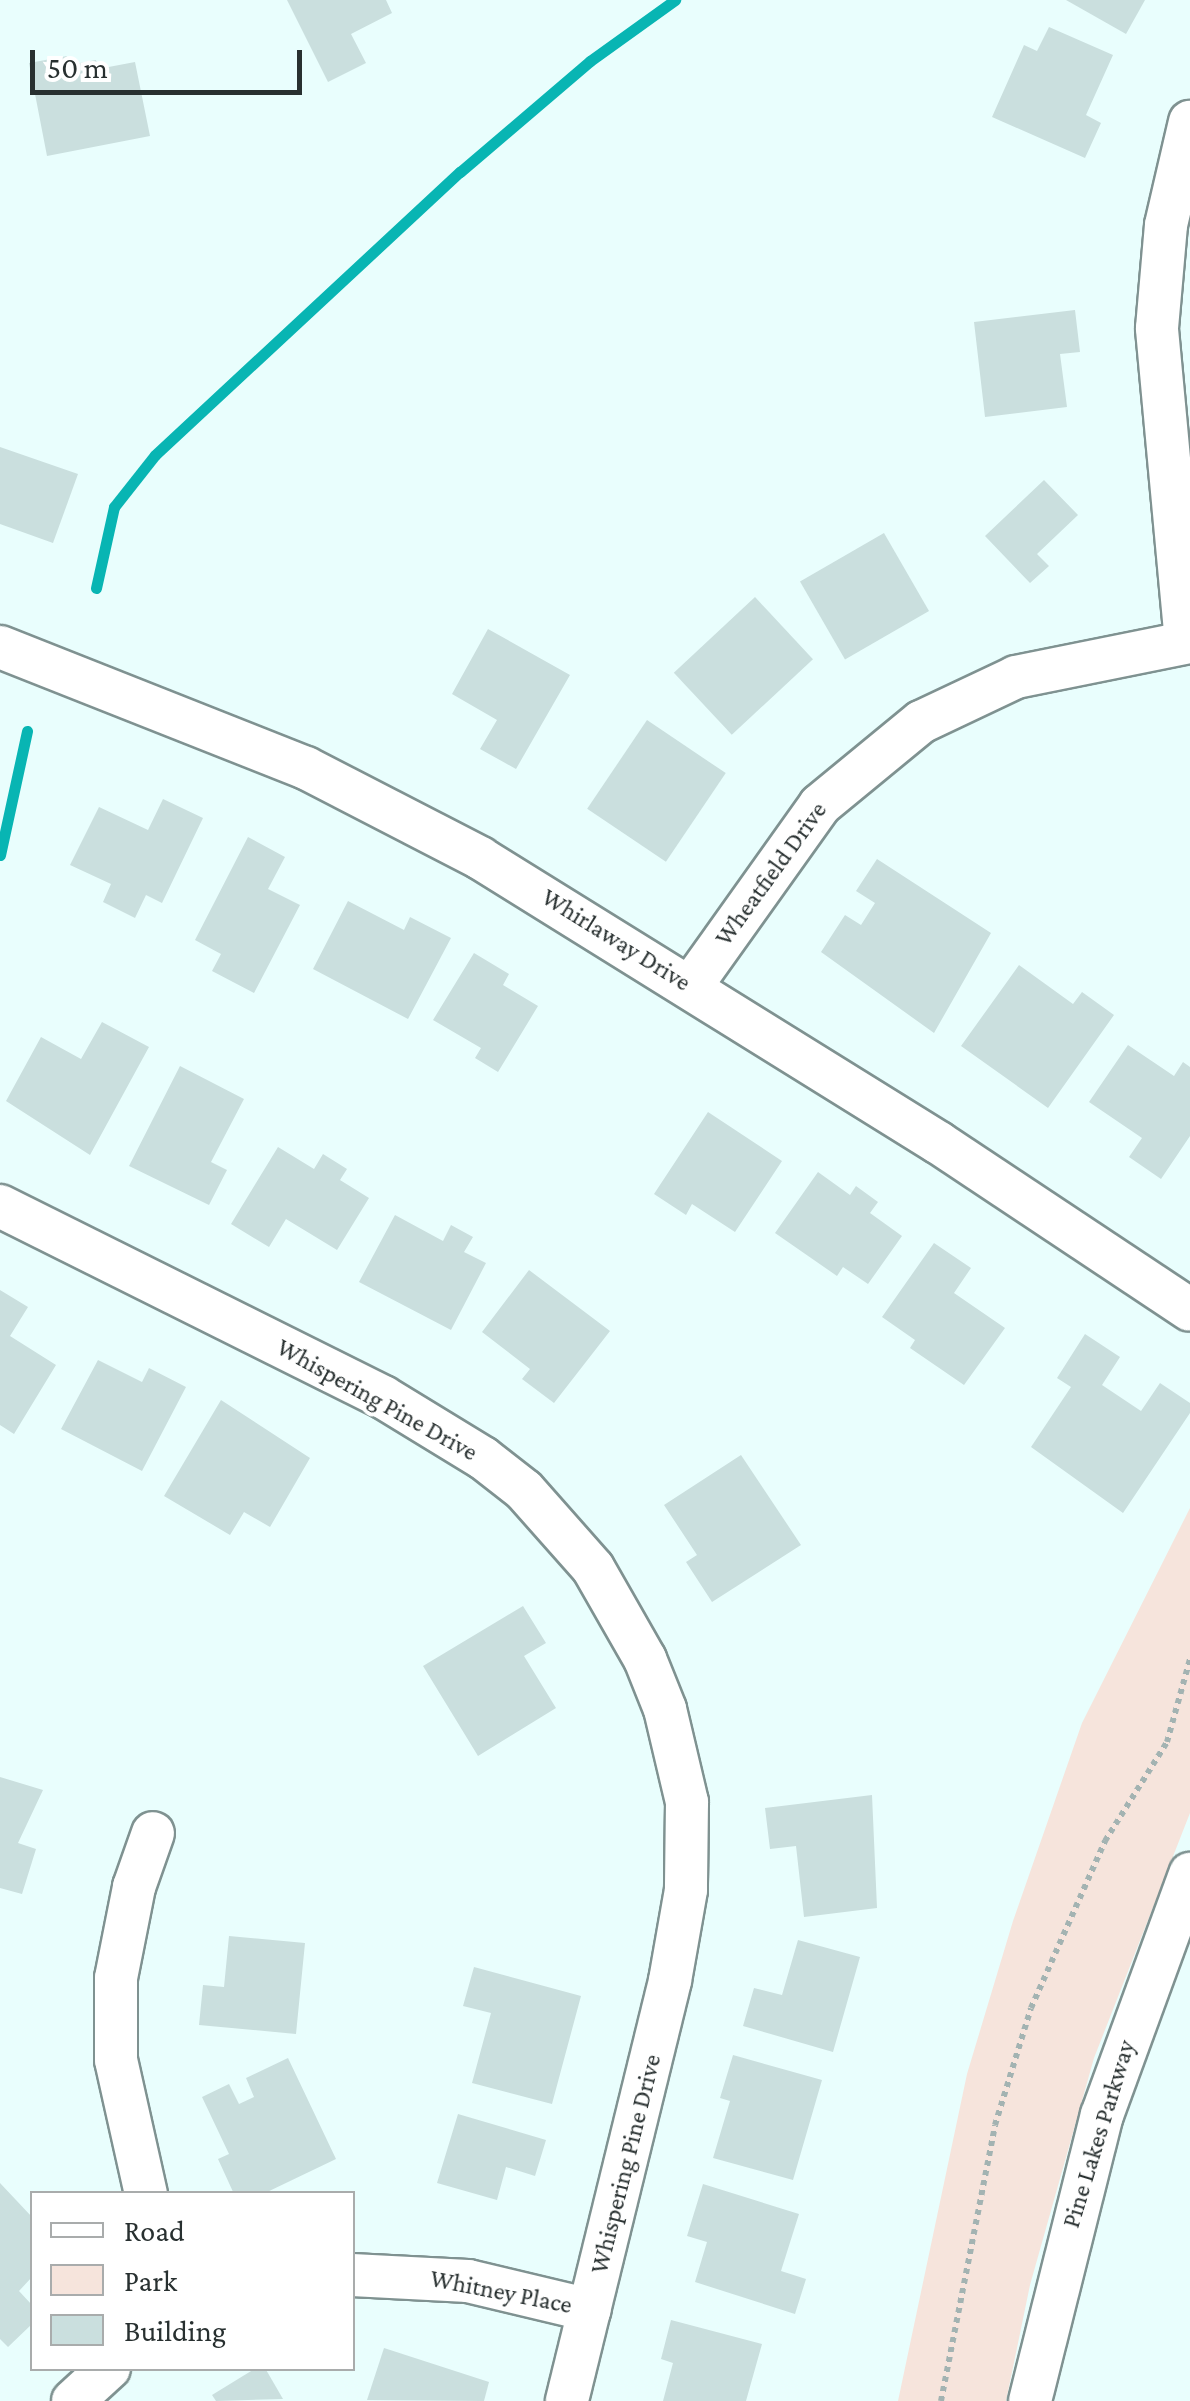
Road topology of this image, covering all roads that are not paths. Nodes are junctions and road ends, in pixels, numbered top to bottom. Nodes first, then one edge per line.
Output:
1 (1190, 122) edge
2 (1188, 642) edge
3 (0, 647) edge
4 (691, 986) junction
5 (0, 1206) edge
6 (1190, 1310) edge
7 (154, 1832) dead end
8 (1190, 1874) edge
9 (145, 2191) edge
10 (355, 2276) edge
11 (590, 2310) junction
12 (106, 2371) edge
13 (73, 2401) edge
14 (568, 2401) edge
15 (1030, 2401) edge

1 - 2 street
2 - 4 street, Wheatfield Drive
3 - 4 street, Whirlaway Drive
4 - 6 street, Whirlaway Drive
5 - 11 street, Whispering Pine Drive
7 - 9 street
8 - 15 street, Pine Lakes Parkway
10 - 11 street, Whitney Place
11 - 14 street, Whispering Pine Drive
12 - 13 street

